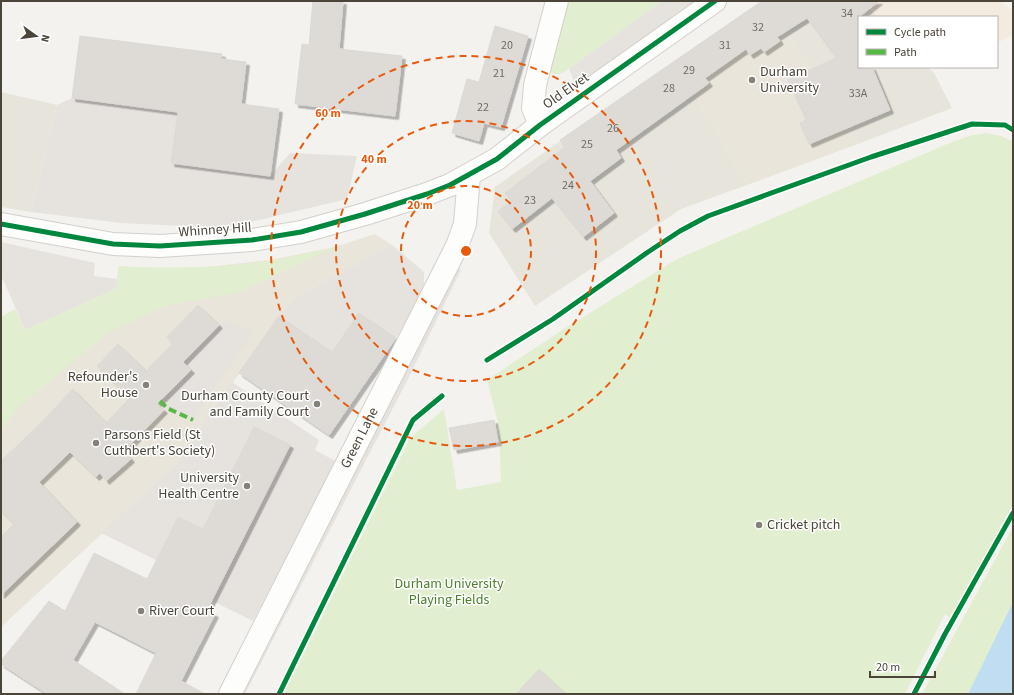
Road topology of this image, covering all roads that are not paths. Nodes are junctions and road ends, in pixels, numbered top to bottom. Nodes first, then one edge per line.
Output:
1 (557, 1) edge
2 (714, 1) edge
3 (540, 125) junction
4 (469, 175) junction
5 (428, 194) joint
6 (1, 224) edge
7 (230, 694) edge

1 - 3 street
2 - 3 street, Old Elvet
3 - 4 street, Old Elvet
4 - 5 street, Old Elvet
4 - 7 street, Green Lane
5 - 6 street, Whinney Hill

